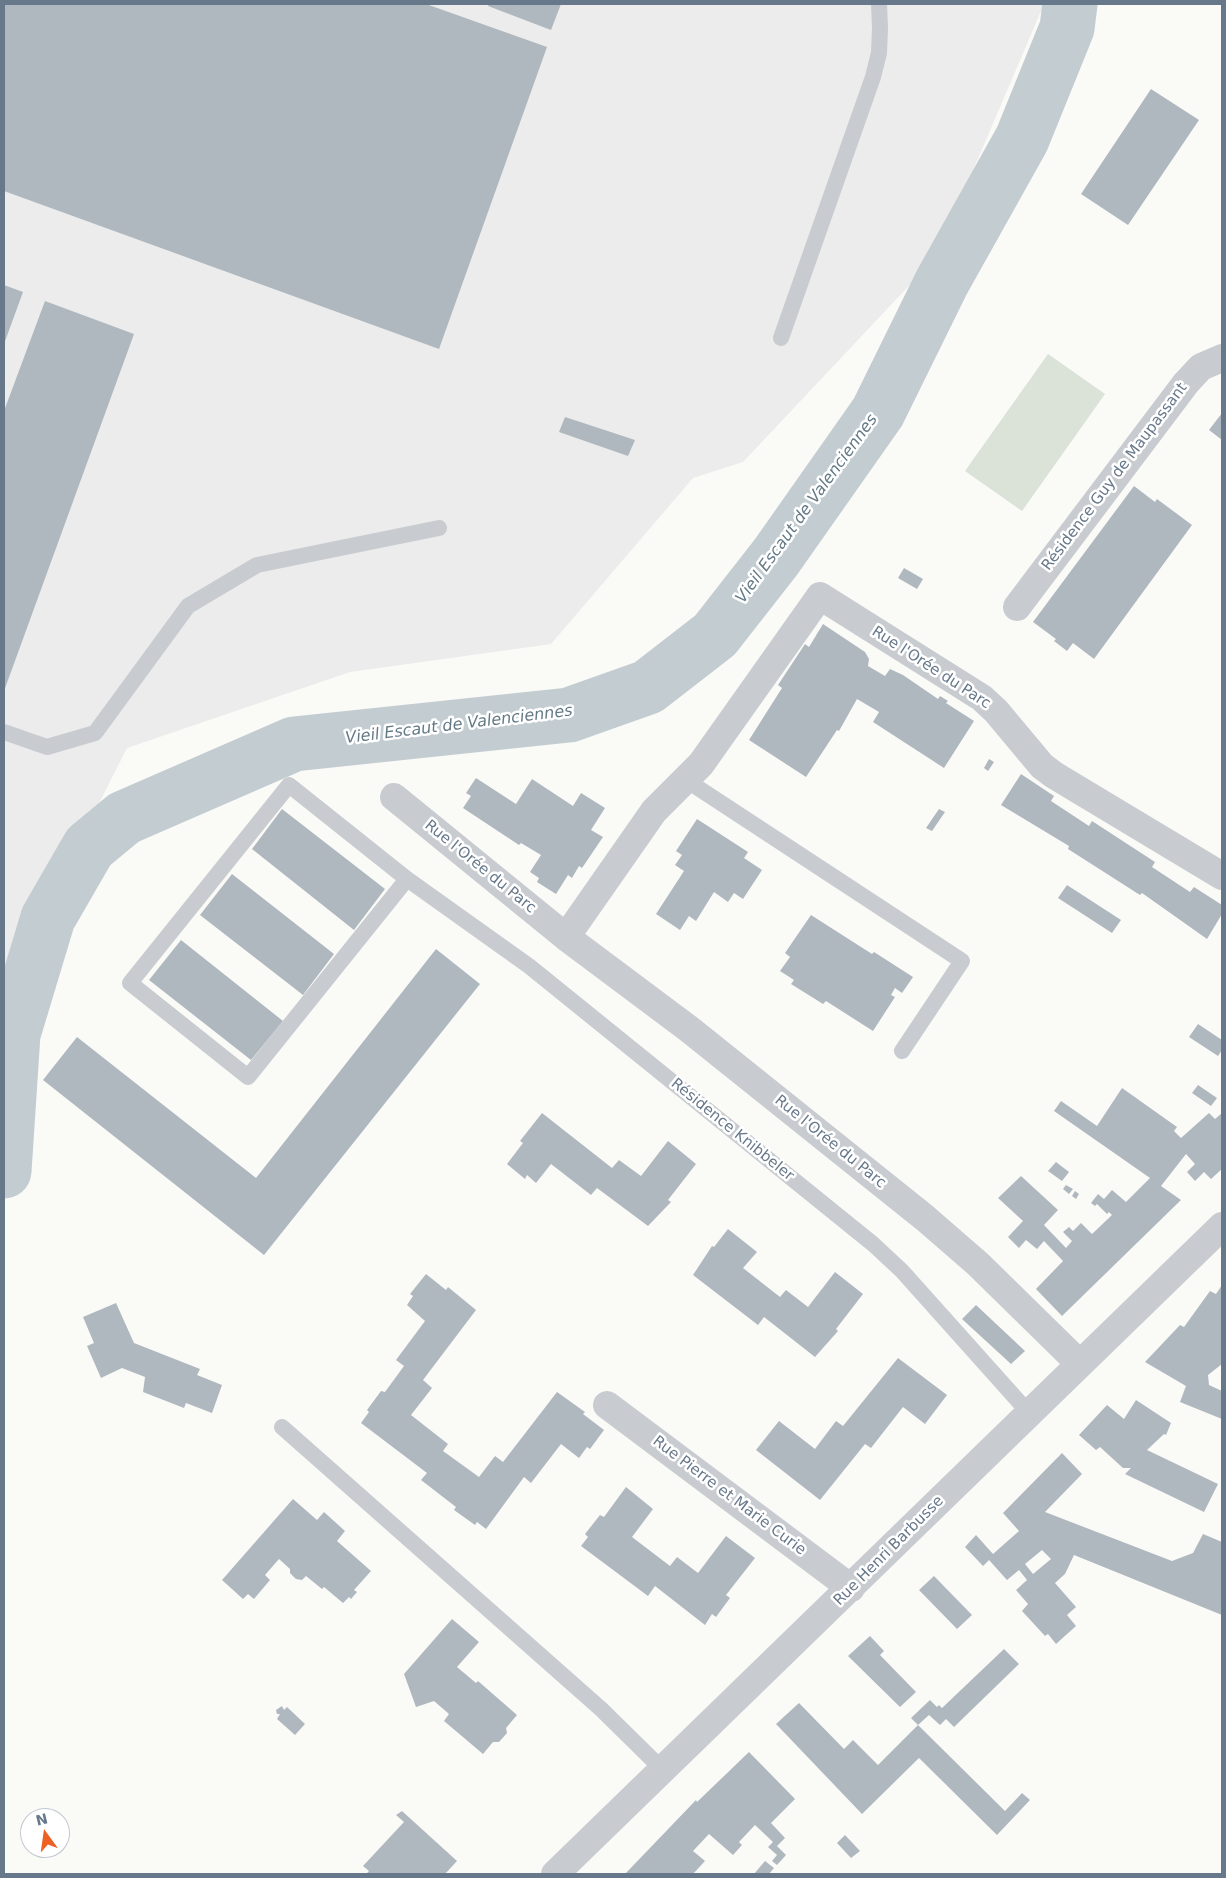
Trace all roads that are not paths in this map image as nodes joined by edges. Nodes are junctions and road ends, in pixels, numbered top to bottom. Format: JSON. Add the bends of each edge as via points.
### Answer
{"nodes":[{"id":1,"x":879,"y":4,"type":"edge"},
{"id":2,"x":781,"y":338,"type":"dead end"},
{"id":3,"x":1222,"y":358,"type":"edge"},
{"id":4,"x":439,"y":528,"type":"dead end"},
{"id":5,"x":1017,"y":606,"type":"dead end"},
{"id":6,"x":4,"y":732,"type":"edge"},
{"id":7,"x":686,"y":780,"type":"junction"},
{"id":8,"x":394,"y":797,"type":"dead end"},
{"id":9,"x":1222,"y":876,"type":"edge"},
{"id":10,"x":407,"y":879,"type":"junction"},
{"id":11,"x":566,"y":937,"type":"junction"},
{"id":12,"x":902,"y":1051,"type":"dead end"},
{"id":13,"x":1222,"y":1226,"type":"edge"},
{"id":14,"x":1080,"y":1364,"type":"junction"},
{"id":15,"x":607,"y":1405,"type":"dead end"},
{"id":16,"x":1029,"y":1413,"type":"junction"},
{"id":17,"x":282,"y":1427,"type":"dead end"},
{"id":18,"x":852,"y":1588,"type":"junction"},
{"id":19,"x":662,"y":1770,"type":"junction"},
{"id":20,"x":555,"y":1874,"type":"edge"}],
"edges":[{"from":1,"to":2,"type":"lane","via":[[879,45],[873,77]]},
{"from":3,"to":5,"type":"street","name":"Résidence Guy de Maupassant","via":[[1201,367],[1186,384]]},
{"from":4,"to":6,"type":"lane","via":[[257,565],[188,606],[95,733],[47,747]]},
{"from":7,"to":9,"type":"street","name":"Rue l'Orée du Parc","via":[[701,764],[820,596],[982,698],[1042,766],[1054,775]]},
{"from":7,"to":11,"type":"street","name":"Rue l'Orée du Parc","via":[[654,811]]},
{"from":7,"to":12,"type":"lane","via":[[962,961]]},
{"from":8,"to":11,"type":"street","name":"Rue l'Orée du Parc"},
{"from":10,"to":10,"type":"lane","name":"Résidence Knibbeler","via":[[248,1077],[130,983],[289,785]]},
{"from":10,"to":16,"type":"lane","name":"Résidence Knibbeler","via":[[529,966],[880,1250]]},
{"from":11,"to":14,"type":"street","name":"Rue l'Orée du Parc","via":[[689,1029],[931,1223],[978,1264]]},
{"from":13,"to":14,"type":"street","name":"Rue Henri Barbusse"},
{"from":14,"to":16,"type":"street","name":"Rue Henri Barbusse"},
{"from":15,"to":18,"type":"street","name":"Rue Pierre et Marie Curie"},
{"from":16,"to":18,"type":"street","name":"Rue Henri Barbusse"},
{"from":17,"to":19,"type":"lane","via":[[601,1709]]},
{"from":18,"to":19,"type":"street","name":"Rue Henri Barbusse"},
{"from":19,"to":20,"type":"street","name":"Rue Henri Barbusse"}]}
